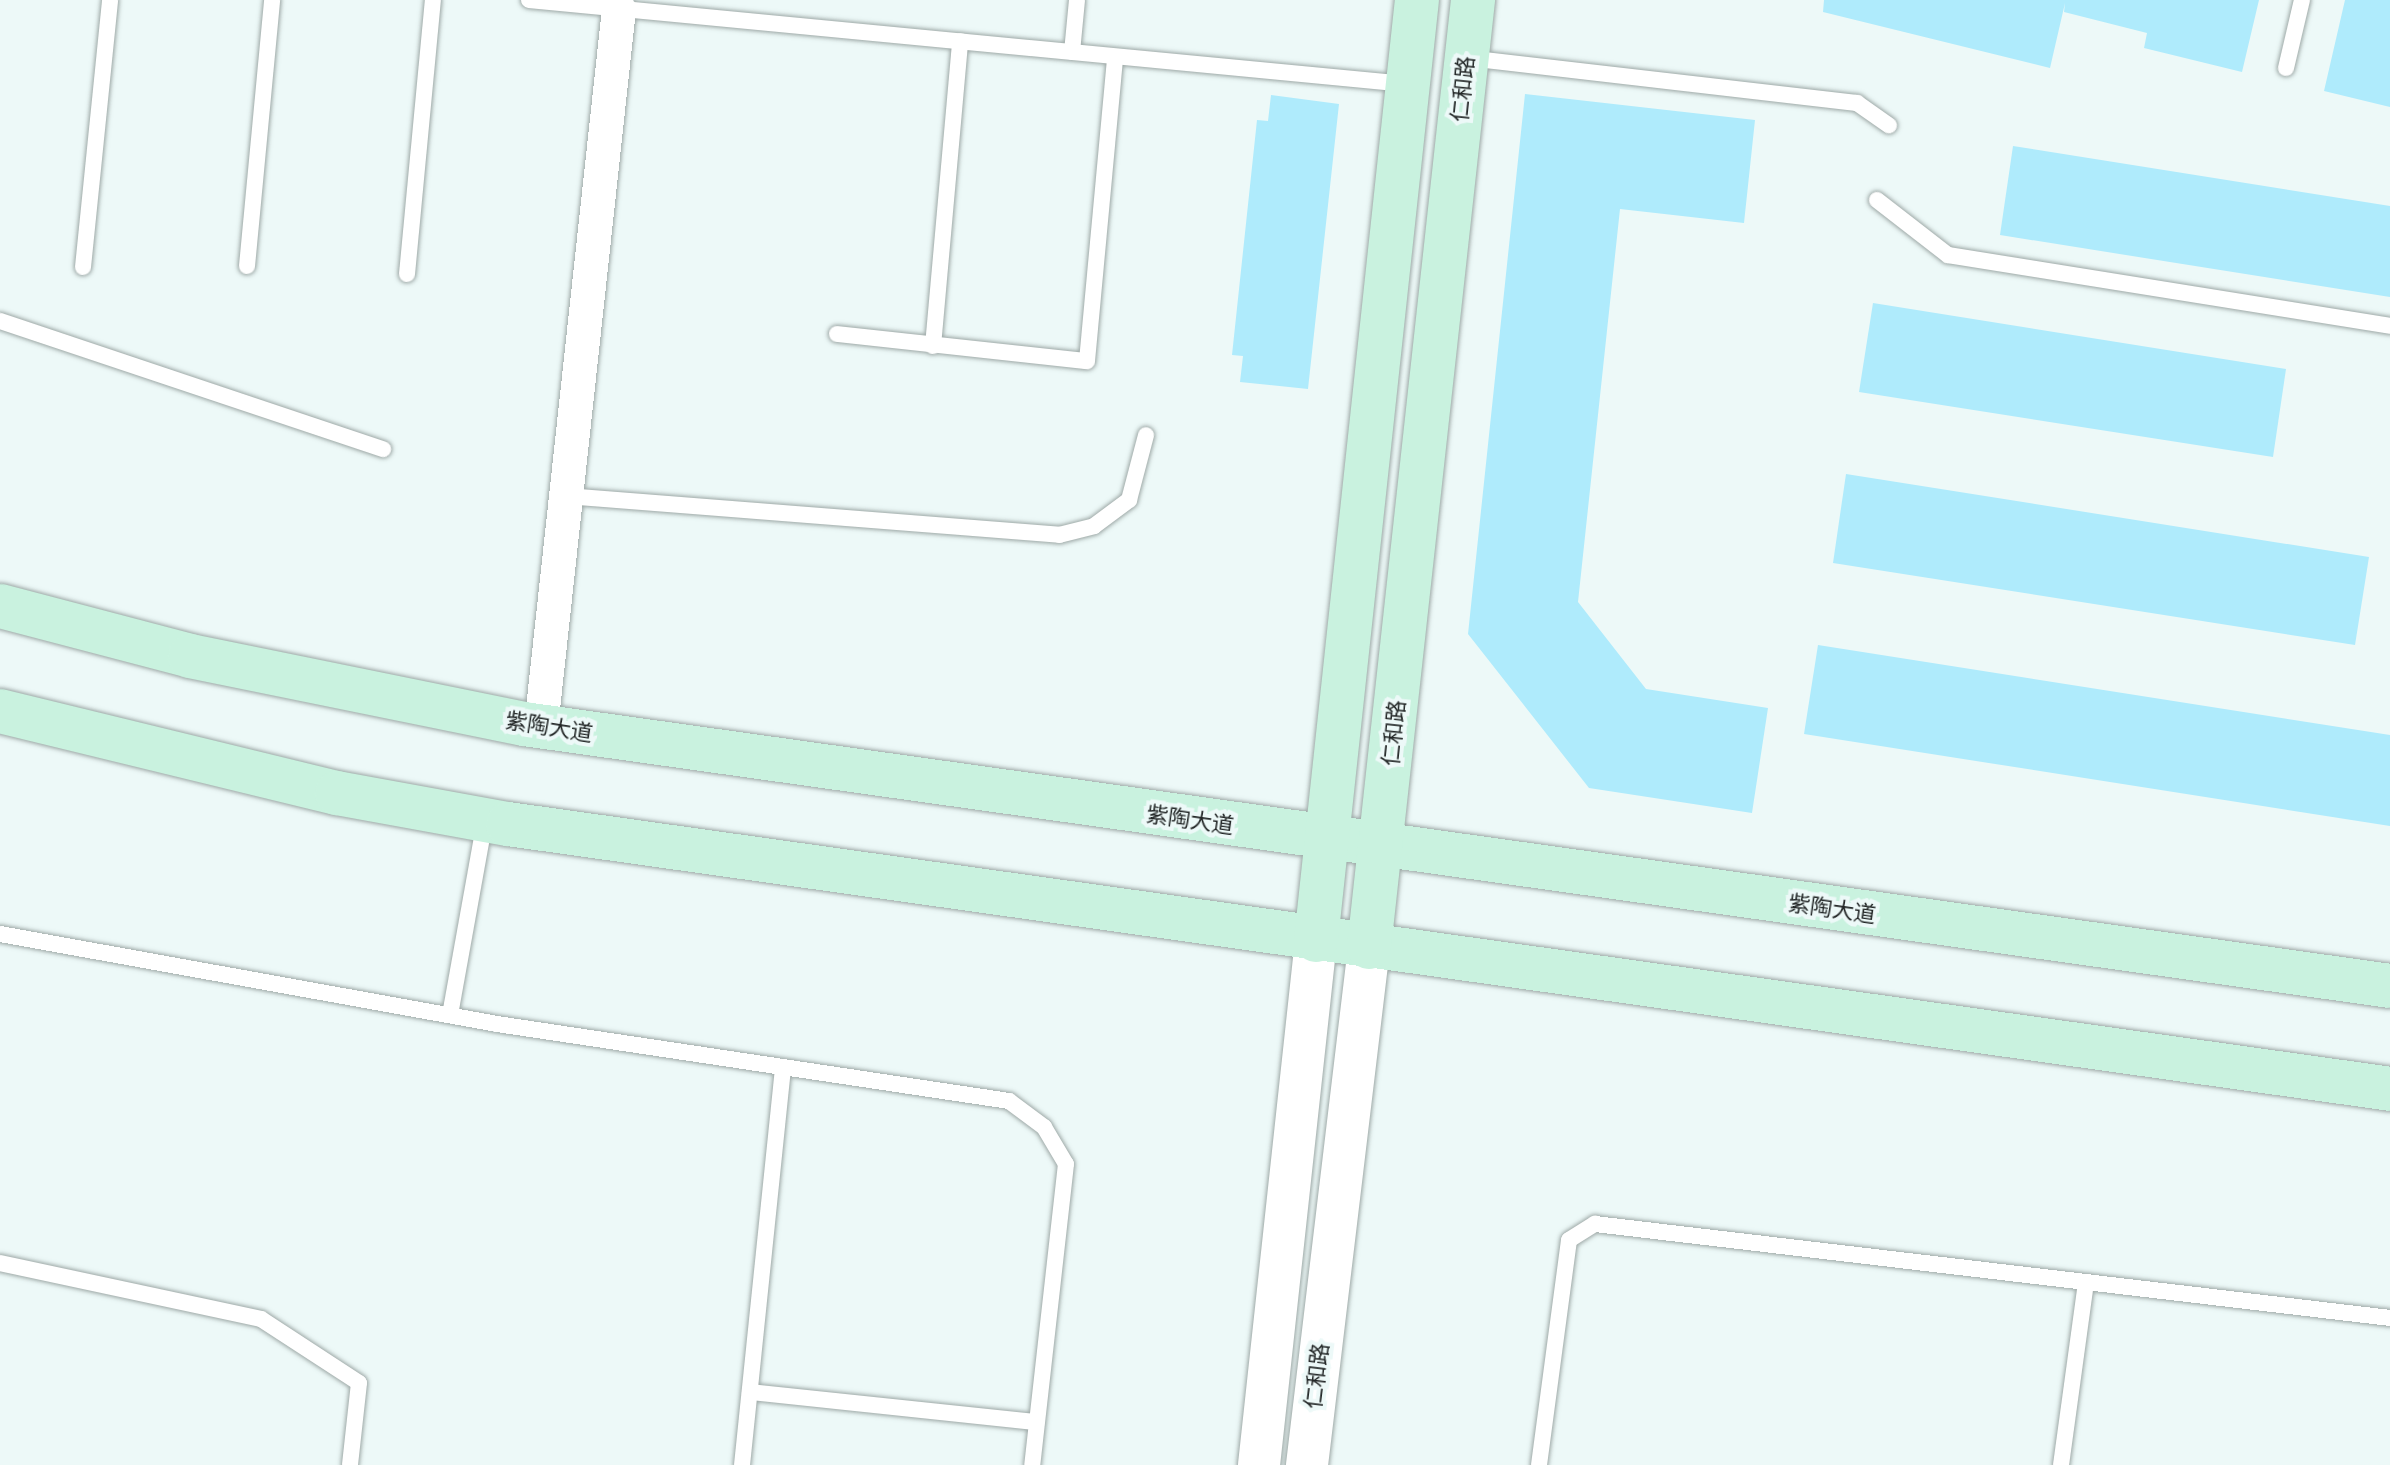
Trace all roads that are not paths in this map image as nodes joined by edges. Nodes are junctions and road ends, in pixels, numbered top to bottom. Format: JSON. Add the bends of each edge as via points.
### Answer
{"nodes":[{"id":1,"x":110,"y":0,"type":"edge"},
{"id":2,"x":272,"y":0,"type":"edge"},
{"id":3,"x":433,"y":0,"type":"edge"},
{"id":4,"x":529,"y":0,"type":"edge"},
{"id":5,"x":1077,"y":0,"type":"edge"},
{"id":6,"x":1417,"y":0,"type":"edge"},
{"id":7,"x":1473,"y":0,"type":"edge"},
{"id":8,"x":2302,"y":0,"type":"edge"},
{"id":9,"x":619,"y":9,"type":"junction"},
{"id":10,"x":960,"y":41,"type":"junction"},
{"id":11,"x":1072,"y":52,"type":"junction"},
{"id":12,"x":1115,"y":57,"type":"junction"},
{"id":13,"x":1466,"y":58,"type":"junction"},
{"id":14,"x":2286,"y":68,"type":"dead end"},
{"id":15,"x":1408,"y":84,"type":"junction"},
{"id":16,"x":1889,"y":125,"type":"dead end"},
{"id":17,"x":1877,"y":200,"type":"dead end"},
{"id":18,"x":247,"y":266,"type":"dead end"},
{"id":19,"x":83,"y":267,"type":"dead end"},
{"id":20,"x":407,"y":274,"type":"dead end"},
{"id":21,"x":0,"y":321,"type":"edge"},
{"id":22,"x":2390,"y":326,"type":"edge"},
{"id":23,"x":837,"y":334,"type":"dead end"},
{"id":24,"x":933,"y":346,"type":"junction"},
{"id":25,"x":1146,"y":435,"type":"dead end"},
{"id":26,"x":383,"y":449,"type":"dead end"},
{"id":27,"x":566,"y":496,"type":"junction"},
{"id":28,"x":0,"y":606,"type":"edge"},
{"id":29,"x":0,"y":711,"type":"edge"},
{"id":30,"x":541,"y":727,"type":"junction"},
{"id":31,"x":485,"y":820,"type":"junction"},
{"id":32,"x":1327,"y":839,"type":"junction"},
{"id":33,"x":1381,"y":847,"type":"junction"},
{"id":34,"x":0,"y":934,"type":"edge"},
{"id":35,"x":1316,"y":940,"type":"junction"},
{"id":36,"x":1369,"y":947,"type":"junction"},
{"id":37,"x":2390,"y":986,"type":"edge"},
{"id":38,"x":450,"y":1015,"type":"junction"},
{"id":39,"x":783,"y":1067,"type":"junction"},
{"id":40,"x":2390,"y":1089,"type":"edge"},
{"id":41,"x":0,"y":1263,"type":"edge"},
{"id":42,"x":2086,"y":1283,"type":"junction"},
{"id":43,"x":2390,"y":1318,"type":"edge"},
{"id":44,"x":750,"y":1392,"type":"junction"},
{"id":45,"x":1036,"y":1422,"type":"junction"},
{"id":46,"x":350,"y":1465,"type":"edge"},
{"id":47,"x":742,"y":1465,"type":"edge"},
{"id":48,"x":1032,"y":1465,"type":"edge"},
{"id":49,"x":1259,"y":1465,"type":"edge"},
{"id":50,"x":1307,"y":1465,"type":"edge"},
{"id":51,"x":1539,"y":1465,"type":"edge"},
{"id":52,"x":2061,"y":1465,"type":"edge"}],
"edges":[{"from":1,"to":19,"type":"lane"},
{"from":2,"to":18,"type":"lane"},
{"from":3,"to":20,"type":"lane"},
{"from":4,"to":9,"type":"lane"},
{"from":5,"to":11,"type":"lane"},
{"from":6,"to":15,"type":"main road"},
{"from":7,"to":13,"type":"main road","name":"仁和路"},
{"from":8,"to":14,"type":"lane"},
{"from":9,"to":10,"type":"lane"},
{"from":9,"to":27,"type":"street"},
{"from":10,"to":11,"type":"lane"},
{"from":10,"to":24,"type":"lane"},
{"from":11,"to":12,"type":"lane"},
{"from":12,"to":15,"type":"lane"},
{"from":12,"to":24,"type":"lane","via":[[1087,361]]},
{"from":13,"to":16,"type":"lane","via":[[1857,103]]},
{"from":13,"to":33,"type":"main road","name":"仁和路"},
{"from":15,"to":32,"type":"main road"},
{"from":17,"to":22,"type":"lane","via":[[1948,255]]},
{"from":21,"to":26,"type":"lane"},
{"from":23,"to":24,"type":"lane"},
{"from":25,"to":27,"type":"lane","via":[[1129,500],[1094,526],[1059,535]]},
{"from":27,"to":30,"type":"street"},
{"from":28,"to":30,"type":"main road","name":"紫陶大道","via":[[190,656]]},
{"from":29,"to":31,"type":"main road","via":[[198,762]]},
{"from":30,"to":32,"type":"main road","name":"紫陶大道"},
{"from":31,"to":35,"type":"main road"},
{"from":31,"to":38,"type":"lane"},
{"from":32,"to":33,"type":"main road","name":"紫陶大道"},
{"from":32,"to":35,"type":"main road"},
{"from":33,"to":36,"type":"main road","name":"仁和路"},
{"from":33,"to":37,"type":"main road","name":"紫陶大道"},
{"from":34,"to":38,"type":"lane"},
{"from":35,"to":36,"type":"main road"},
{"from":35,"to":49,"type":"street"},
{"from":36,"to":40,"type":"main road"},
{"from":36,"to":50,"type":"street","name":"仁和路"},
{"from":38,"to":39,"type":"lane"},
{"from":39,"to":44,"type":"lane"},
{"from":39,"to":45,"type":"lane","via":[[1009,1101],[1044,1127],[1066,1164]]},
{"from":41,"to":46,"type":"lane","via":[[261,1319],[359,1383]]},
{"from":42,"to":43,"type":"lane"},
{"from":42,"to":51,"type":"lane","via":[[1595,1224],[1569,1240]]},
{"from":42,"to":52,"type":"lane"},
{"from":44,"to":45,"type":"lane"},
{"from":44,"to":47,"type":"lane"},
{"from":45,"to":48,"type":"lane"}]}
